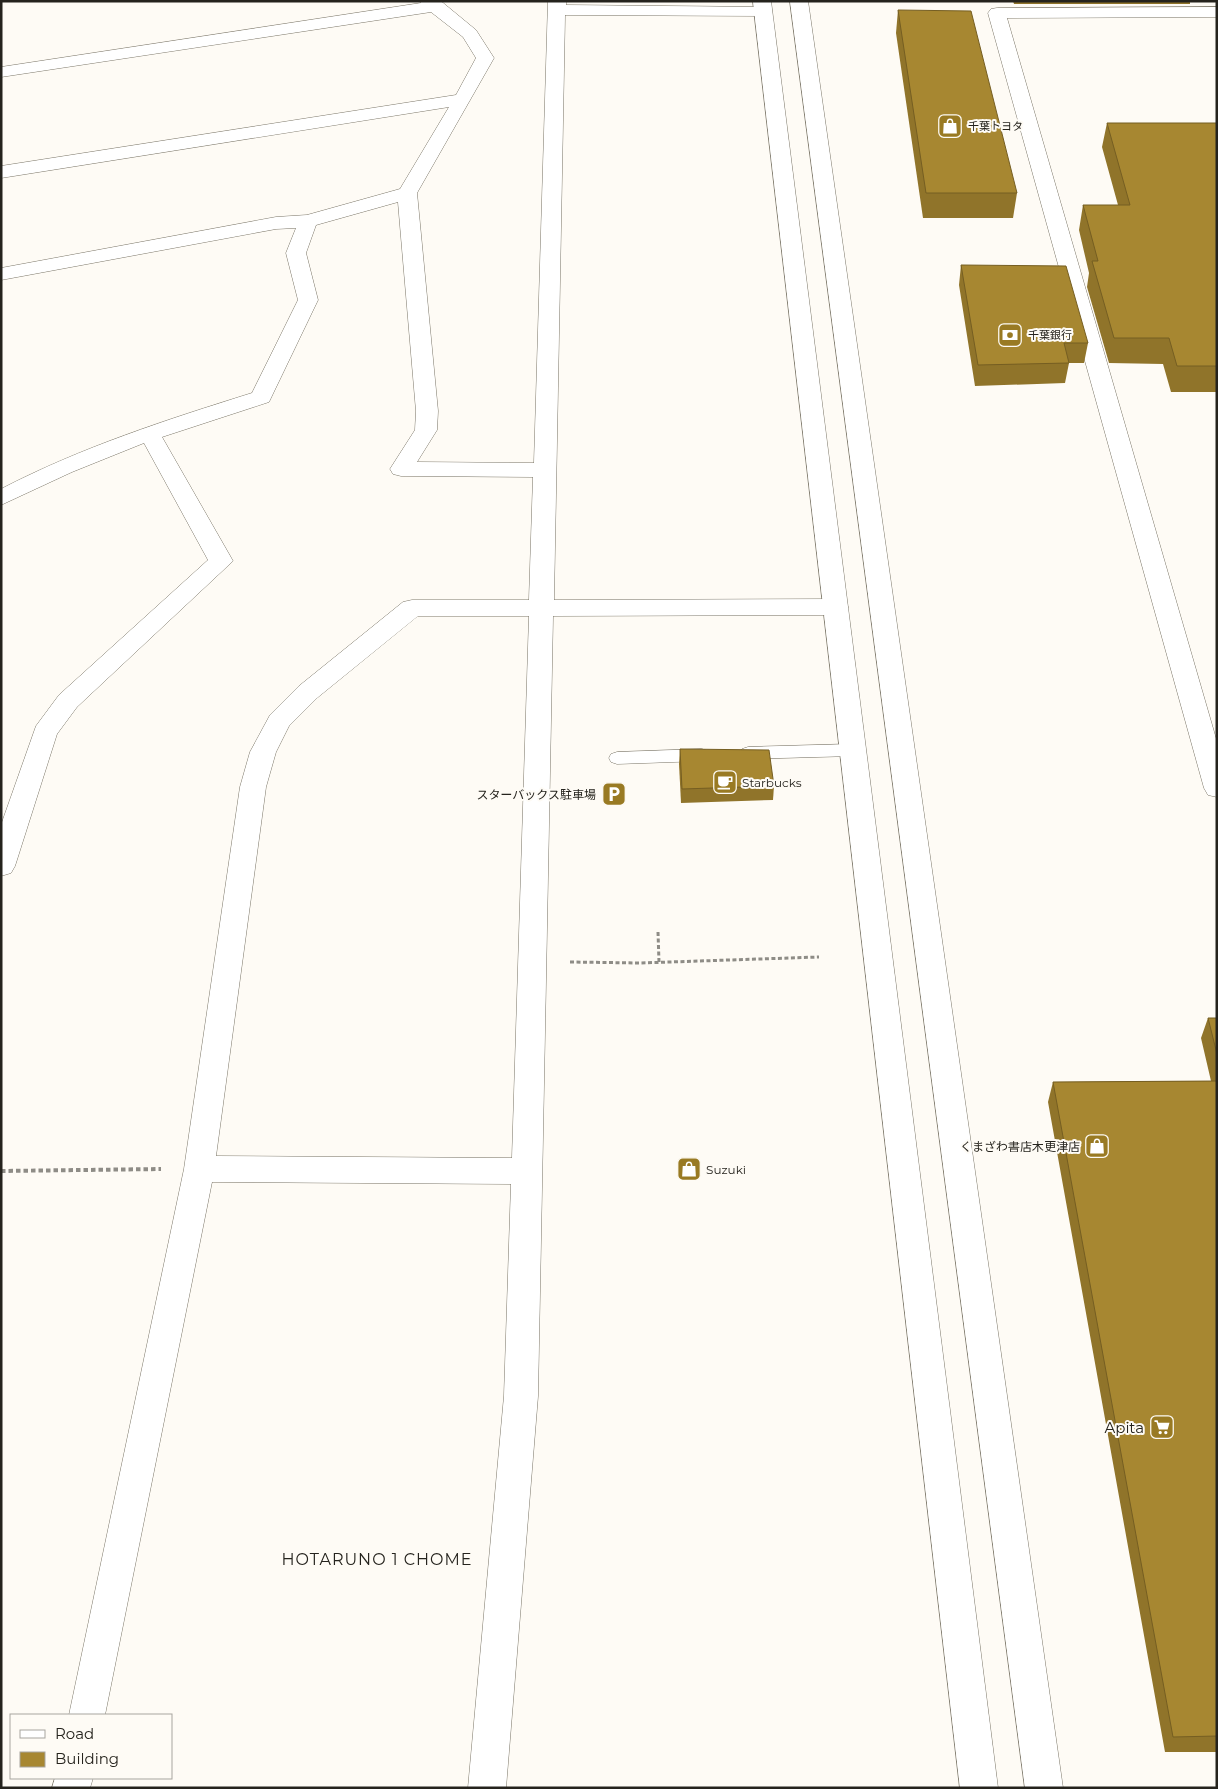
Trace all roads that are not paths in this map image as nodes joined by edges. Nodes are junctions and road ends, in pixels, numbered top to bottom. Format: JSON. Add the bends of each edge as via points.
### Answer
{"nodes":[{"id":1,"x":799,"y":1,"type":"edge"},
{"id":2,"x":432,"y":4,"type":"edge"},
{"id":3,"x":557,"y":6,"type":"edge"},
{"id":4,"x":762,"y":6,"type":"edge"},
{"id":5,"x":1217,"y":12,"type":"edge"},
{"id":6,"x":1,"y":72,"type":"edge"},
{"id":7,"x":463,"y":99,"type":"junction"},
{"id":8,"x":1,"y":172,"type":"edge"},
{"id":9,"x":407,"y":193,"type":"junction"},
{"id":10,"x":308,"y":221,"type":"junction"},
{"id":11,"x":1,"y":274,"type":"edge"},
{"id":12,"x":149,"y":433,"type":"junction"},
{"id":13,"x":545,"y":470,"type":"junction"},
{"id":14,"x":1,"y":498,"type":"edge"},
{"id":15,"x":542,"y":606,"type":"junction"},
{"id":16,"x":836,"y":607,"type":"junction"},
{"id":17,"x":853,"y":750,"type":"junction"},
{"id":18,"x":715,"y":754,"type":"edge"},
{"id":19,"x":735,"y":754,"type":"edge"},
{"id":20,"x":617,"y":758,"type":"dead end"},
{"id":21,"x":1217,"y":788,"type":"edge"},
{"id":22,"x":1,"y":866,"type":"edge"},
{"id":23,"x":199,"y":1169,"type":"junction"},
{"id":24,"x":526,"y":1171,"type":"junction"},
{"id":25,"x":87,"y":1714,"type":"edge"},
{"id":26,"x":487,"y":1788,"type":"edge"},
{"id":27,"x":979,"y":1788,"type":"edge"},
{"id":28,"x":1044,"y":1788,"type":"edge"}],
"edges":[{"from":1,"to":28,"type":"street"},
{"from":2,"to":6,"type":"street"},
{"from":2,"to":7,"type":"street","via":[[470,34],[485,58]]},
{"from":3,"to":4,"type":"street"},
{"from":3,"to":13,"type":"street"},
{"from":4,"to":16,"type":"street"},
{"from":5,"to":21,"type":"street","via":[[997,13]]},
{"from":7,"to":8,"type":"street"},
{"from":7,"to":9,"type":"street"},
{"from":9,"to":10,"type":"street"},
{"from":9,"to":13,"type":"street","via":[[427,411],[426,430],[401,469]]},
{"from":10,"to":11,"type":"street","via":[[276,223]]},
{"from":10,"to":12,"type":"street","via":[[296,253],[308,300],[261,396]]},
{"from":12,"to":14,"type":"street","via":[[70,464]]},
{"from":12,"to":22,"type":"street","via":[[221,561],[68,701],[45,732]]},
{"from":13,"to":15,"type":"street"},
{"from":15,"to":16,"type":"street"},
{"from":15,"to":23,"type":"street","via":[[412,608],[308,692],[279,722],[263,752],[253,788]]},
{"from":15,"to":24,"type":"street"},
{"from":16,"to":17,"type":"street"},
{"from":17,"to":19,"type":"lane"},
{"from":17,"to":27,"type":"street"},
{"from":18,"to":20,"type":"lane"},
{"from":23,"to":24,"type":"street"},
{"from":23,"to":25,"type":"street"},
{"from":24,"to":26,"type":"street","via":[[521,1396]]}]}
